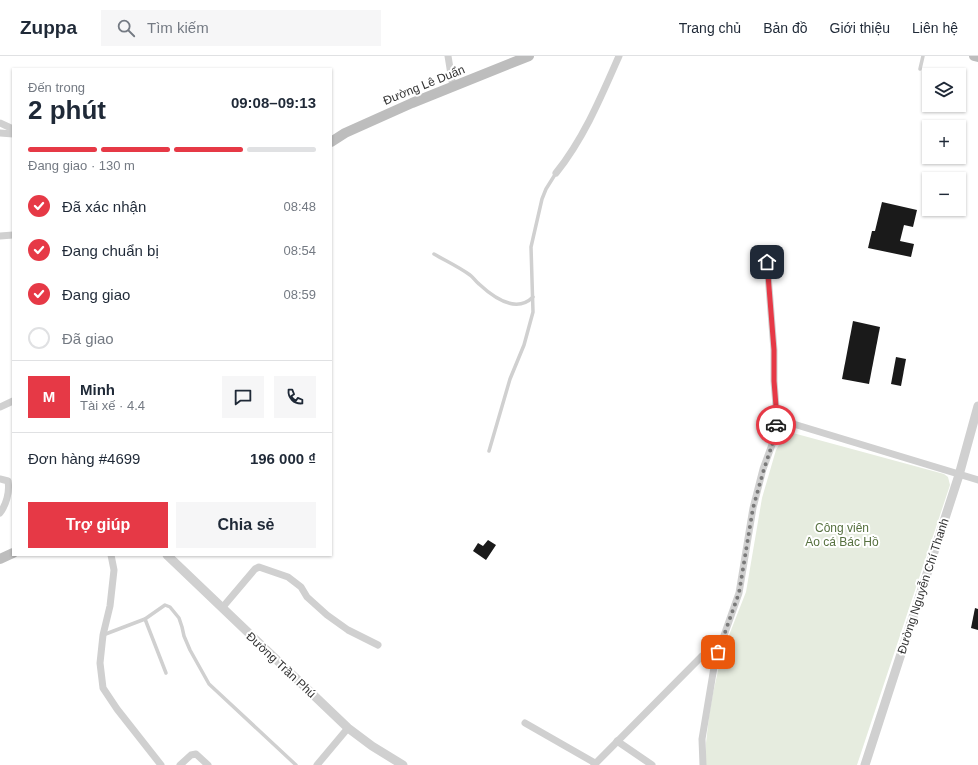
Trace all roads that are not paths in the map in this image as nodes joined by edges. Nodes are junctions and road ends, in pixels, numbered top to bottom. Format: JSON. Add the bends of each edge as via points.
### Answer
{"nodes":[{"id":1,"x":448,"y":56,"type":"edge"},
{"id":2,"x":529,"y":56,"type":"edge"},
{"id":3,"x":619,"y":56,"type":"edge"},
{"id":4,"x":923,"y":56,"type":"edge"},
{"id":5,"x":974,"y":56,"type":"edge"},
{"id":6,"x":978,"y":57,"type":"edge"},
{"id":7,"x":512,"y":59,"type":"edge"},
{"id":8,"x":920,"y":69,"type":"dead end"},
{"id":9,"x":453,"y":87,"type":"junction"},
{"id":10,"x":0,"y":123,"type":"edge"},
{"id":11,"x":12,"y":129,"type":"edge"},
{"id":12,"x":0,"y":133,"type":"edge"},
{"id":13,"x":12,"y":134,"type":"edge"},
{"id":14,"x":332,"y":141,"type":"edge"},
{"id":15,"x":556,"y":173,"type":"joint"},
{"id":16,"x":0,"y":236,"type":"edge"},
{"id":17,"x":12,"y":236,"type":"edge"},
{"id":18,"x":434,"y":254,"type":"dead end"},
{"id":19,"x":767,"y":262,"type":"dead end"},
{"id":20,"x":533,"y":297,"type":"junction"},
{"id":21,"x":12,"y":401,"type":"edge"},
{"id":22,"x":978,"y":406,"type":"edge"},
{"id":23,"x":0,"y":407,"type":"edge"},
{"id":24,"x":777,"y":419,"type":"junction"},
{"id":25,"x":489,"y":452,"type":"dead end"},
{"id":26,"x":958,"y":475,"type":"junction"},
{"id":27,"x":0,"y":479,"type":"edge"},
{"id":28,"x":978,"y":480,"type":"edge"},
{"id":29,"x":0,"y":513,"type":"edge"},
{"id":30,"x":12,"y":554,"type":"edge"},
{"id":31,"x":111,"y":556,"type":"edge"},
{"id":32,"x":167,"y":556,"type":"edge"},
{"id":33,"x":0,"y":560,"type":"edge"},
{"id":34,"x":222,"y":608,"type":"junction"},
{"id":35,"x":145,"y":619,"type":"junction"},
{"id":36,"x":104,"y":635,"type":"junction"},
{"id":37,"x":721,"y":644,"type":"junction"},
{"id":38,"x":378,"y":646,"type":"dead end"},
{"id":39,"x":166,"y":673,"type":"dead end"},
{"id":40,"x":525,"y":723,"type":"dead end"},
{"id":41,"x":348,"y":728,"type":"junction"},
{"id":42,"x":617,"y":741,"type":"junction"},
{"id":43,"x":594,"y":764,"type":"edge"},
{"id":44,"x":161,"y":765,"type":"edge"},
{"id":45,"x":180,"y":765,"type":"edge"},
{"id":46,"x":208,"y":765,"type":"edge"},
{"id":47,"x":296,"y":765,"type":"edge"},
{"id":48,"x":317,"y":765,"type":"edge"},
{"id":49,"x":403,"y":765,"type":"edge"},
{"id":50,"x":652,"y":765,"type":"edge"},
{"id":51,"x":703,"y":765,"type":"edge"},
{"id":52,"x":865,"y":765,"type":"edge"}],
"edges":[{"from":1,"to":9,"type":"street"},
{"from":2,"to":7,"type":"main road","name":"Đường Lê Duẩn"},
{"from":3,"to":15,"type":"street","via":[[584,132]]},
{"from":4,"to":8,"type":"lane"},
{"from":5,"to":6,"type":"main road"},
{"from":7,"to":9,"type":"main road","name":"Đường Lê Duẩn"},
{"from":9,"to":14,"type":"main road","name":"Đường Lê Duẩn","via":[[405,106]]},
{"from":10,"to":11,"type":"street"},
{"from":12,"to":13,"type":"street"},
{"from":15,"to":20,"type":"lane","via":[[542,199],[531,247]]},
{"from":16,"to":17,"type":"street"},
{"from":18,"to":20,"type":"lane","via":[[472,276],[500,300],[523,304]]},
{"from":19,"to":24,"type":"street"},
{"from":20,"to":25,"type":"lane","via":[[533,312],[524,345],[510,379]]},
{"from":21,"to":23,"type":"street"},
{"from":22,"to":26,"type":"street","name":"Đường Nguyễn Chí Thanh"},
{"from":24,"to":26,"type":"street"},
{"from":24,"to":37,"type":"street","via":[[773,442],[753,508],[739,593]]},
{"from":26,"to":28,"type":"street"},
{"from":26,"to":52,"type":"street","name":"Đường Nguyễn Chí Thanh"},
{"from":27,"to":29,"type":"street","via":[[8,481],[9,487],[5,507]]},
{"from":30,"to":33,"type":"main road"},
{"from":31,"to":36,"type":"street","via":[[114,570]]},
{"from":32,"to":34,"type":"street","name":"Đường Trần Phú"},
{"from":34,"to":38,"type":"street","via":[[254,569],[259,567],[288,577],[327,615]]},
{"from":34,"to":41,"type":"street","name":"Đường Trần Phú"},
{"from":35,"to":36,"type":"lane"},
{"from":35,"to":39,"type":"lane"},
{"from":35,"to":47,"type":"lane","via":[[165,605],[170,607],[179,618],[190,650],[209,684]]},
{"from":36,"to":44,"type":"street","via":[[100,663],[103,688]]},
{"from":37,"to":42,"type":"street","via":[[702,656]]},
{"from":37,"to":51,"type":"street","via":[[702,739]]},
{"from":40,"to":43,"type":"street"},
{"from":41,"to":48,"type":"street"},
{"from":41,"to":49,"type":"street","name":"Đường Trần Phú"},
{"from":42,"to":43,"type":"street"},
{"from":42,"to":50,"type":"street"},
{"from":45,"to":46,"type":"street","via":[[191,755],[196,754]]}]}
